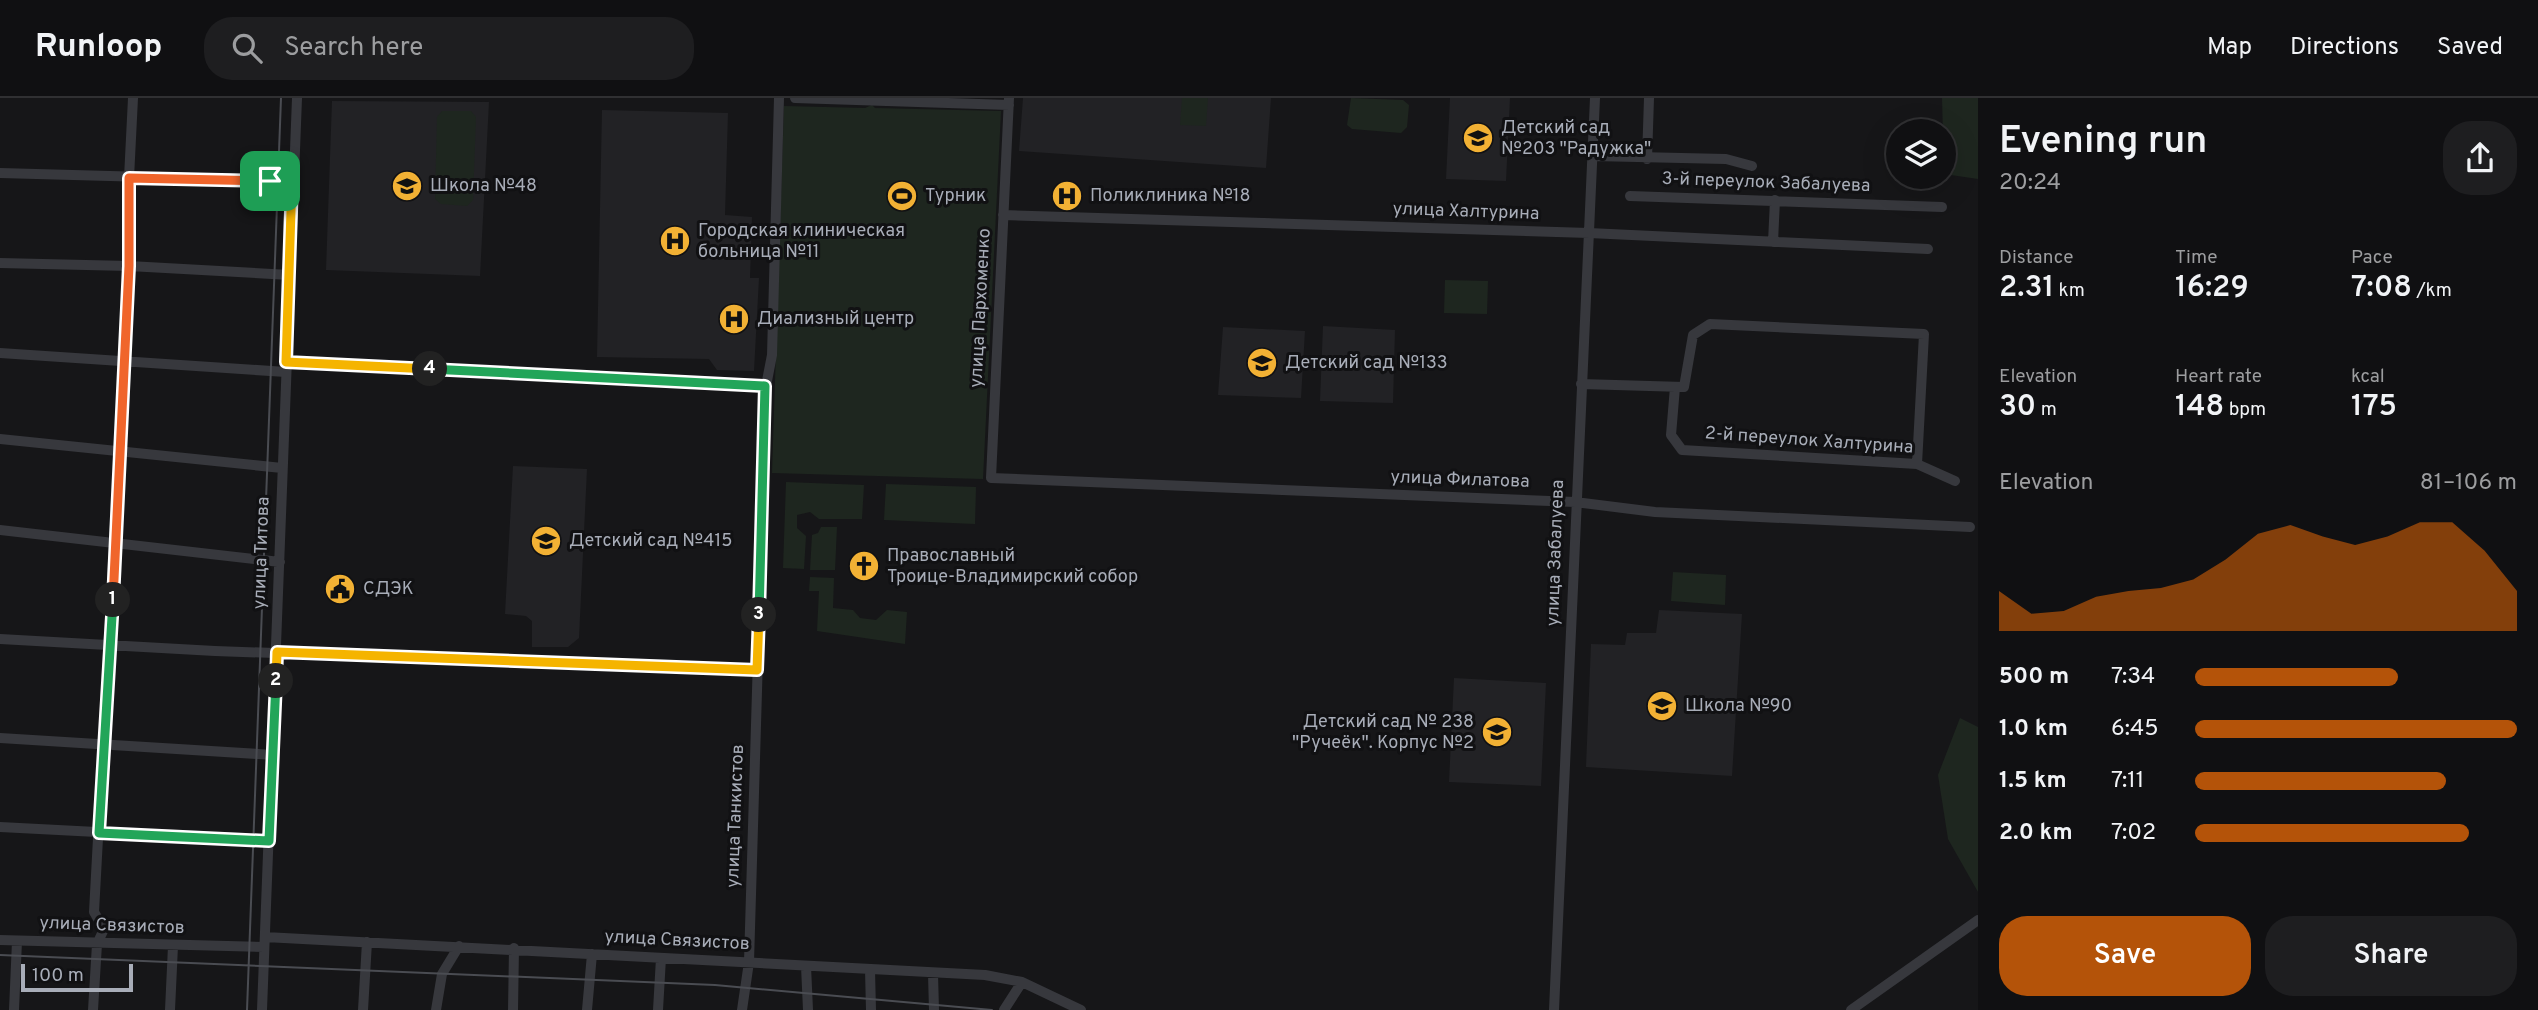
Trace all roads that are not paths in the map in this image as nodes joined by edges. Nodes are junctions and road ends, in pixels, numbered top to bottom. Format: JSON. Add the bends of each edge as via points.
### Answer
{"nodes":[{"id":1,"x":133,"y":98,"type":"edge"},
{"id":2,"x":297,"y":98,"type":"edge"},
{"id":3,"x":779,"y":98,"type":"edge"},
{"id":4,"x":795,"y":98,"type":"edge"},
{"id":5,"x":1595,"y":98,"type":"edge"},
{"id":6,"x":1649,"y":98,"type":"edge"},
{"id":7,"x":1009,"y":101,"type":"edge"},
{"id":8,"x":1593,"y":156,"type":"junction"},
{"id":9,"x":1647,"y":159,"type":"junction"},
{"id":10,"x":1752,"y":166,"type":"dead end"},
{"id":11,"x":0,"y":173,"type":"edge"},
{"id":12,"x":129,"y":178,"type":"junction"},
{"id":13,"x":292,"y":181,"type":"junction"},
{"id":14,"x":1630,"y":196,"type":"dead end"},
{"id":15,"x":1774,"y":200,"type":"junction"},
{"id":16,"x":1942,"y":207,"type":"dead end"},
{"id":17,"x":1003,"y":215,"type":"junction"},
{"id":18,"x":1589,"y":233,"type":"junction"},
{"id":19,"x":1773,"y":242,"type":"junction"},
{"id":20,"x":1928,"y":248,"type":"dead end"},
{"id":21,"x":0,"y":263,"type":"edge"},
{"id":22,"x":129,"y":266,"type":"junction"},
{"id":23,"x":290,"y":275,"type":"junction"},
{"id":24,"x":0,"y":353,"type":"edge"},
{"id":25,"x":125,"y":360,"type":"junction"},
{"id":26,"x":286,"y":367,"type":"junction"},
{"id":27,"x":1581,"y":384,"type":"junction"},
{"id":28,"x":765,"y":386,"type":"junction"},
{"id":29,"x":1675,"y":387,"type":"junction"},
{"id":30,"x":0,"y":439,"type":"edge"},
{"id":31,"x":120,"y":451,"type":"junction"},
{"id":32,"x":1917,"y":464,"type":"junction"},
{"id":33,"x":282,"y":468,"type":"junction"},
{"id":34,"x":991,"y":478,"type":"joint"},
{"id":35,"x":1955,"y":481,"type":"dead end"},
{"id":36,"x":1575,"y":502,"type":"junction"},
{"id":37,"x":1970,"y":527,"type":"dead end"},
{"id":38,"x":0,"y":530,"type":"edge"},
{"id":39,"x":116,"y":543,"type":"junction"},
{"id":40,"x":280,"y":562,"type":"junction"},
{"id":41,"x":0,"y":639,"type":"edge"},
{"id":42,"x":110,"y":645,"type":"junction"},
{"id":43,"x":277,"y":652,"type":"junction"},
{"id":44,"x":757,"y":670,"type":"junction"},
{"id":45,"x":0,"y":738,"type":"edge"},
{"id":46,"x":105,"y":743,"type":"junction"},
{"id":47,"x":274,"y":755,"type":"junction"},
{"id":48,"x":0,"y":827,"type":"edge"},
{"id":49,"x":99,"y":833,"type":"junction"},
{"id":50,"x":269,"y":841,"type":"junction"},
{"id":51,"x":1976,"y":921,"type":"edge"},
{"id":52,"x":0,"y":940,"type":"edge"},
{"id":53,"x":17,"y":941,"type":"junction"},
{"id":54,"x":265,"y":942,"type":"junction"},
{"id":55,"x":367,"y":942,"type":"junction"},
{"id":56,"x":97,"y":944,"type":"junction"},
{"id":57,"x":173,"y":946,"type":"junction"},
{"id":58,"x":459,"y":946,"type":"junction"},
{"id":59,"x":514,"y":948,"type":"junction"},
{"id":60,"x":592,"y":954,"type":"junction"},
{"id":61,"x":662,"y":958,"type":"junction"},
{"id":62,"x":749,"y":962,"type":"junction"},
{"id":63,"x":806,"y":966,"type":"junction"},
{"id":64,"x":870,"y":970,"type":"junction"},
{"id":65,"x":933,"y":974,"type":"junction"},
{"id":66,"x":1022,"y":982,"type":"junction"},
{"id":67,"x":1064,"y":1006,"type":"edge"},
{"id":68,"x":14,"y":1010,"type":"edge"},
{"id":69,"x":93,"y":1010,"type":"edge"},
{"id":70,"x":170,"y":1010,"type":"edge"},
{"id":71,"x":262,"y":1010,"type":"edge"},
{"id":72,"x":363,"y":1010,"type":"edge"},
{"id":73,"x":436,"y":1010,"type":"edge"},
{"id":74,"x":513,"y":1010,"type":"edge"},
{"id":75,"x":587,"y":1010,"type":"edge"},
{"id":76,"x":658,"y":1010,"type":"edge"},
{"id":77,"x":742,"y":1010,"type":"edge"},
{"id":78,"x":807,"y":1010,"type":"edge"},
{"id":79,"x":871,"y":1010,"type":"edge"},
{"id":80,"x":934,"y":1010,"type":"edge"},
{"id":81,"x":1004,"y":1010,"type":"edge"},
{"id":82,"x":1081,"y":1010,"type":"edge"},
{"id":83,"x":1554,"y":1010,"type":"edge"},
{"id":84,"x":1851,"y":1010,"type":"edge"}],
"edges":[{"from":1,"to":12,"type":"street"},
{"from":2,"to":13,"type":"street","name":"улица Титова"},
{"from":3,"to":28,"type":"street","name":"улица Танкистов","via":[[772,355]]},
{"from":4,"to":7,"type":"street"},
{"from":5,"to":8,"type":"street","name":"улица Забалуева"},
{"from":6,"to":9,"type":"street"},
{"from":7,"to":17,"type":"street","name":"улица Пархоменко"},
{"from":8,"to":9,"type":"street"},
{"from":8,"to":18,"type":"street","name":"улица Забалуева"},
{"from":9,"to":10,"type":"street","via":[[1726,159]]},
{"from":11,"to":12,"type":"street"},
{"from":12,"to":13,"type":"street"},
{"from":12,"to":22,"type":"street"},
{"from":13,"to":23,"type":"street","name":"улица Титова"},
{"from":14,"to":15,"type":"street","name":"3-й переулок Забалуева"},
{"from":15,"to":16,"type":"street","name":"3-й переулок Забалуева"},
{"from":15,"to":19,"type":"street"},
{"from":17,"to":18,"type":"street","name":"улица Халтурина"},
{"from":17,"to":34,"type":"street","name":"улица Пархоменко"},
{"from":18,"to":19,"type":"street","name":"улица Халтурина"},
{"from":18,"to":27,"type":"street","name":"улица Забалуева"},
{"from":19,"to":20,"type":"street","name":"улица Халтурина"},
{"from":21,"to":22,"type":"street"},
{"from":22,"to":23,"type":"street"},
{"from":22,"to":25,"type":"street"},
{"from":23,"to":26,"type":"street","name":"улица Титова"},
{"from":24,"to":25,"type":"street"},
{"from":25,"to":26,"type":"street"},
{"from":25,"to":31,"type":"street"},
{"from":26,"to":28,"type":"street"},
{"from":26,"to":33,"type":"street","name":"улица Титова"},
{"from":27,"to":29,"type":"street"},
{"from":27,"to":36,"type":"street","name":"улица Забалуева"},
{"from":28,"to":44,"type":"street","name":"улица Танкистов"},
{"from":29,"to":32,"type":"street","name":"2-й переулок Халтурина","via":[[1671,435],[1682,450]]},
{"from":29,"to":32,"type":"street","via":[[1684,387],[1693,335],[1710,324],[1924,334]]},
{"from":30,"to":31,"type":"street"},
{"from":31,"to":33,"type":"street"},
{"from":31,"to":39,"type":"street"},
{"from":32,"to":35,"type":"street","name":"2-й переулок Халтурина"},
{"from":33,"to":40,"type":"street","name":"улица Титова"},
{"from":34,"to":36,"type":"street","name":"улица Филатова"},
{"from":36,"to":37,"type":"street","name":"улица Филатова","via":[[1655,512]]},
{"from":36,"to":83,"type":"street","name":"улица Забалуева"},
{"from":38,"to":39,"type":"street"},
{"from":39,"to":40,"type":"street"},
{"from":39,"to":42,"type":"street"},
{"from":40,"to":43,"type":"street","name":"улица Титова"},
{"from":41,"to":42,"type":"street"},
{"from":42,"to":43,"type":"street"},
{"from":42,"to":46,"type":"street"},
{"from":43,"to":44,"type":"street"},
{"from":43,"to":47,"type":"street","name":"улица Титова"},
{"from":44,"to":62,"type":"street","name":"улица Танкистов"},
{"from":45,"to":46,"type":"street"},
{"from":46,"to":47,"type":"street"},
{"from":46,"to":49,"type":"street"},
{"from":47,"to":50,"type":"street","name":"улица Титова"},
{"from":48,"to":49,"type":"street"},
{"from":49,"to":50,"type":"street"},
{"from":49,"to":56,"type":"street","via":[[94,912],[104,929]]},
{"from":50,"to":54,"type":"street","name":"улица Титова"},
{"from":51,"to":84,"type":"street"},
{"from":52,"to":53,"type":"street","name":"улица Связистов"},
{"from":53,"to":56,"type":"street","name":"улица Связистов"},
{"from":53,"to":68,"type":"street"},
{"from":54,"to":55,"type":"street","name":"улица Связистов"},
{"from":54,"to":57,"type":"street","name":"улица Связистов"},
{"from":54,"to":71,"type":"street","name":"улица Титова"},
{"from":55,"to":58,"type":"street","name":"улица Связистов"},
{"from":55,"to":72,"type":"street"},
{"from":56,"to":57,"type":"street","name":"улица Связистов"},
{"from":56,"to":69,"type":"street"},
{"from":57,"to":70,"type":"street"},
{"from":58,"to":59,"type":"street","name":"улица Связистов"},
{"from":58,"to":73,"type":"street","via":[[442,974]]},
{"from":59,"to":60,"type":"street","name":"улица Связистов"},
{"from":59,"to":74,"type":"street"},
{"from":60,"to":61,"type":"street","name":"улица Связистов"},
{"from":60,"to":75,"type":"street"},
{"from":61,"to":62,"type":"street","name":"улица Связистов"},
{"from":61,"to":76,"type":"street"},
{"from":62,"to":63,"type":"street","name":"улица Связистов"},
{"from":62,"to":77,"type":"street","name":"улица Танкистов"},
{"from":63,"to":64,"type":"street","name":"улица Связистов"},
{"from":63,"to":78,"type":"street"},
{"from":64,"to":65,"type":"street","name":"улица Связистов"},
{"from":64,"to":79,"type":"street"},
{"from":65,"to":66,"type":"street","name":"улица Связистов","via":[[985,975]]},
{"from":65,"to":80,"type":"street"},
{"from":66,"to":67,"type":"street","name":"улица Связистов"},
{"from":66,"to":81,"type":"street"},
{"from":67,"to":82,"type":"street","name":"улица Связистов"}]}
